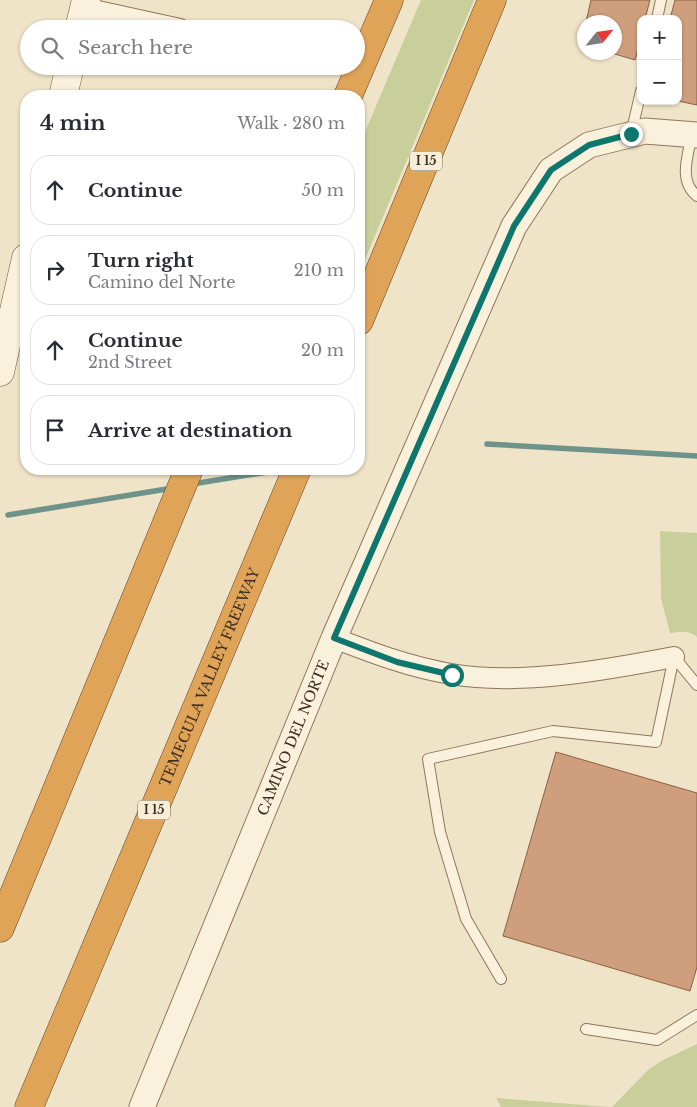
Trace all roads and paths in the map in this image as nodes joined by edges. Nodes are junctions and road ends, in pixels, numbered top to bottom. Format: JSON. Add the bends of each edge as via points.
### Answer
{"nodes":[{"id":1,"x":389,"y":0,"type":"edge"},
{"id":2,"x":492,"y":0,"type":"edge"},
{"id":3,"x":661,"y":0,"type":"edge"},
{"id":4,"x":83,"y":12,"type":"edge"},
{"id":5,"x":658,"y":15,"type":"edge"},
{"id":6,"x":129,"y":20,"type":"edge"},
{"id":7,"x":365,"y":56,"type":"edge"},
{"id":8,"x":68,"y":75,"type":"edge"},
{"id":9,"x":357,"y":75,"type":"edge"},
{"id":10,"x":64,"y":90,"type":"edge"},
{"id":11,"x":351,"y":90,"type":"edge"},
{"id":12,"x":638,"y":105,"type":"edge"},
{"id":13,"x":631,"y":134,"type":"junction"},
{"id":14,"x":695,"y":135,"type":"edge"},
{"id":15,"x":697,"y":196,"type":"edge"},
{"id":16,"x":20,"y":275,"type":"edge"},
{"id":17,"x":365,"y":307,"type":"edge"},
{"id":18,"x":6,"y":315,"type":"edge"},
{"id":19,"x":0,"y":372,"type":"edge"},
{"id":20,"x":187,"y":475,"type":"edge"},
{"id":21,"x":294,"y":475,"type":"edge"},
{"id":22,"x":334,"y":638,"type":"junction"},
{"id":23,"x":674,"y":657,"type":"junction"},
{"id":24,"x":697,"y":685,"type":"edge"},
{"id":25,"x":0,"y":928,"type":"edge"},
{"id":26,"x":501,"y":979,"type":"dead end"},
{"id":27,"x":697,"y":1016,"type":"edge"},
{"id":28,"x":586,"y":1029,"type":"dead end"},
{"id":29,"x":29,"y":1107,"type":"edge"},
{"id":30,"x":142,"y":1107,"type":"edge"}],
"edges":[{"from":1,"to":7,"type":"highway"},
{"from":2,"to":17,"type":"highway","number":"I 15"},
{"from":3,"to":5,"type":"lane"},
{"from":4,"to":6,"type":"street"},
{"from":8,"to":10,"type":"main road"},
{"from":9,"to":11,"type":"highway"},
{"from":12,"to":13,"type":"lane"},
{"from":13,"to":14,"type":"street","name":"CAMINO DEL NORTE","via":[[645,131]]},
{"from":13,"to":22,"type":"street","name":"CAMINO DEL NORTE","via":[[589,145],[551,170],[514,226]]},
{"from":14,"to":15,"type":"lane","via":[[685,172],[688,185]]},
{"from":16,"to":18,"type":"main road"},
{"from":18,"to":19,"type":"main road"},
{"from":20,"to":25,"type":"highway"},
{"from":21,"to":29,"type":"highway","name":"TEMECULA VALLEY FREEWAY","number":"I 15"},
{"from":22,"to":23,"type":"street","via":[[397,662],[452,675],[497,678],[528,678]]},
{"from":22,"to":30,"type":"street","name":"CAMINO DEL NORTE"},
{"from":23,"to":24,"type":"lane"},
{"from":23,"to":26,"type":"lane","via":[[656,742],[553,731],[428,759],[440,832],[466,919]]},
{"from":27,"to":28,"type":"lane","via":[[657,1040]]}]}
